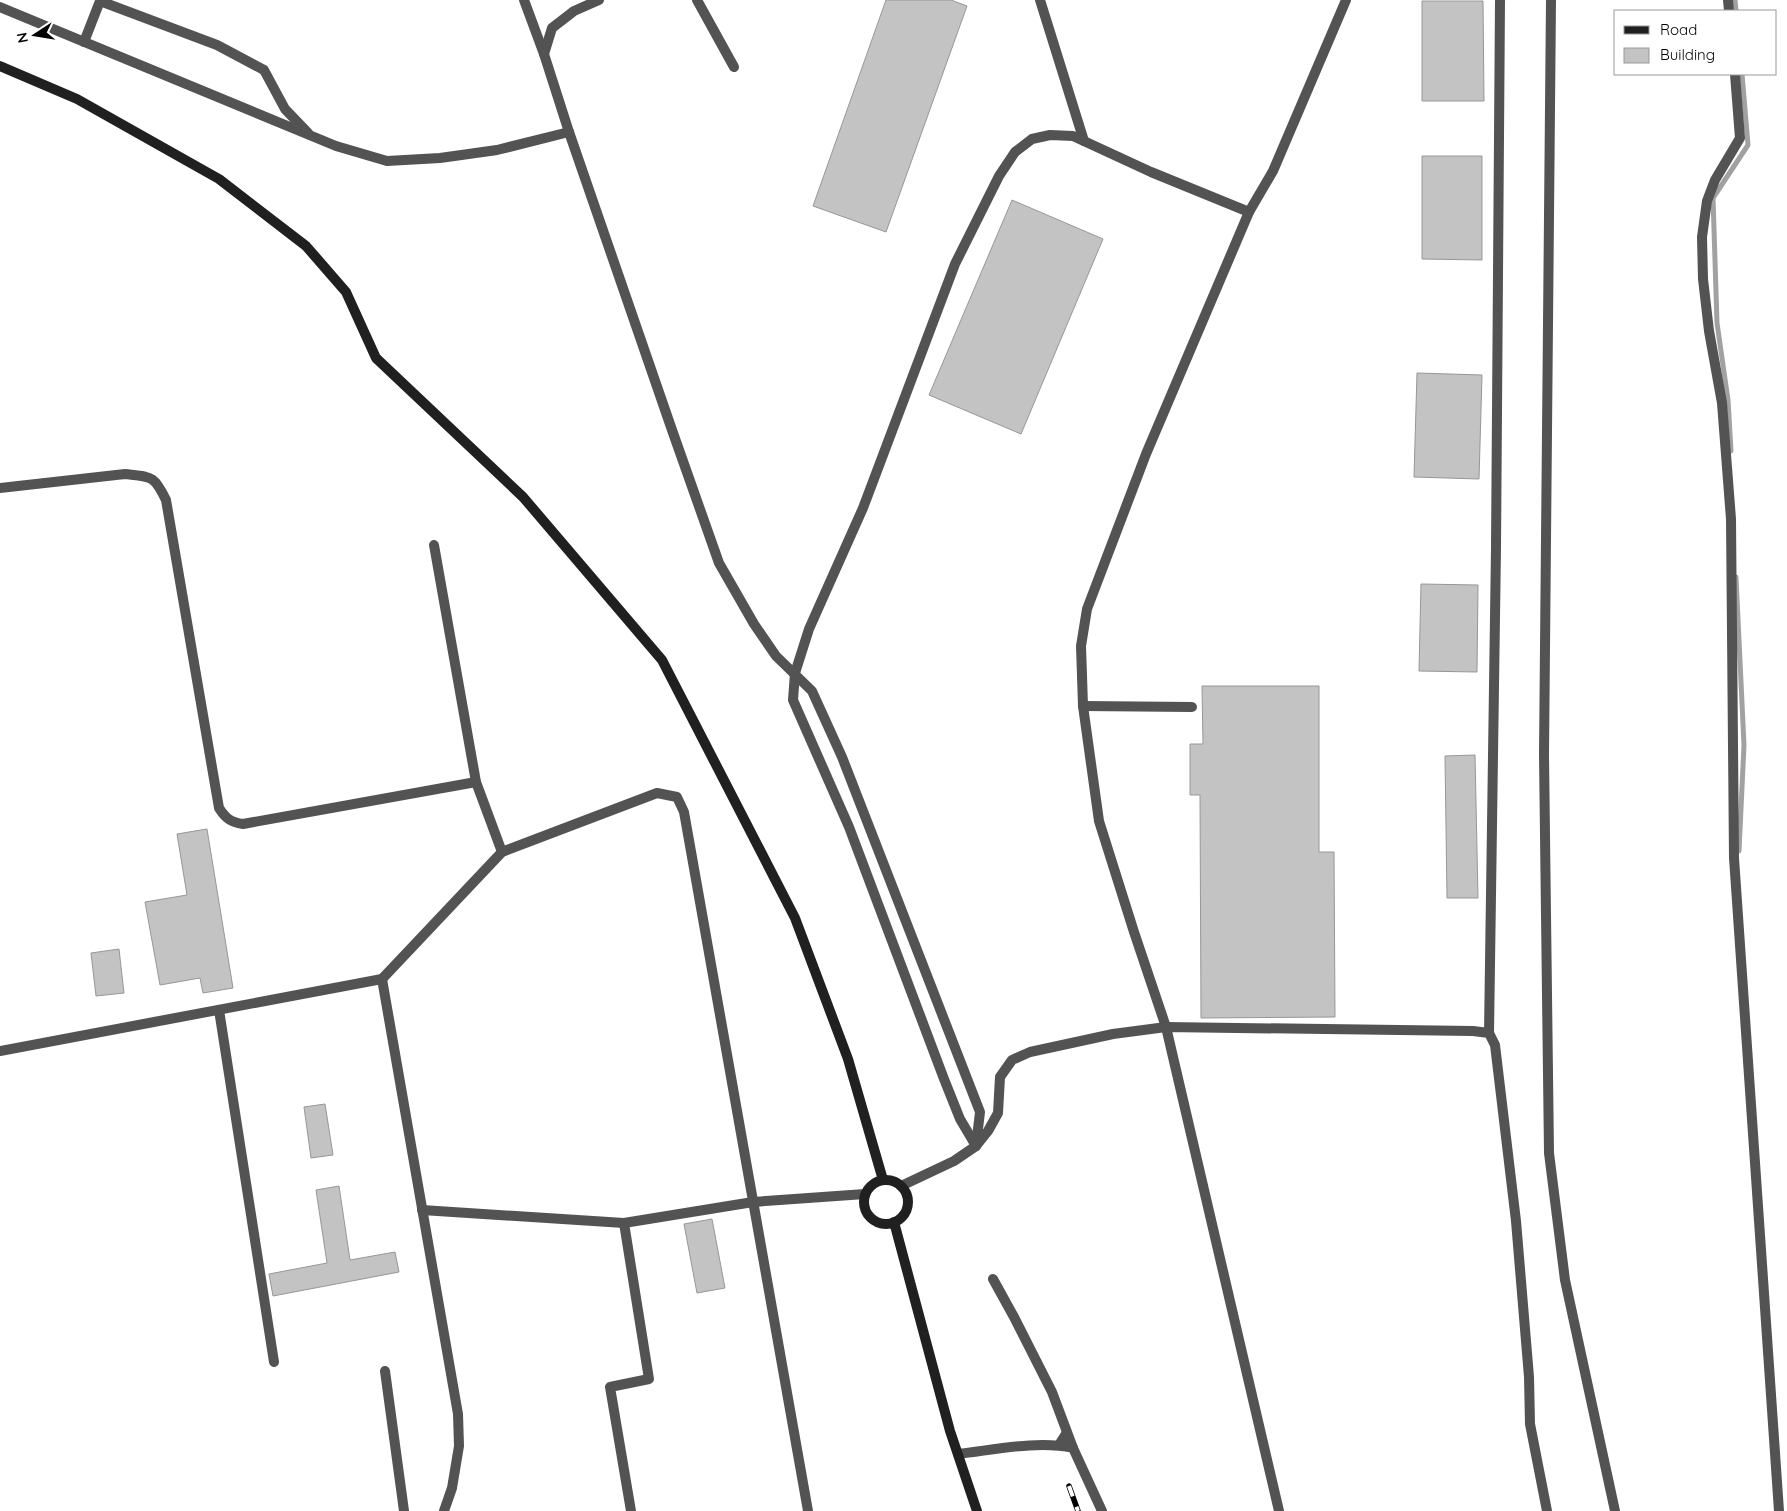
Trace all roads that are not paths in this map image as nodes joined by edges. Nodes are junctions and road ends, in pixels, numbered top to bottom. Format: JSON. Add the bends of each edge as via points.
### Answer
{"nodes":[{"id":1,"x":100,"y":0,"type":"edge"},
{"id":2,"x":524,"y":0,"type":"edge"},
{"id":3,"x":599,"y":0,"type":"edge"},
{"id":4,"x":697,"y":0,"type":"edge"},
{"id":5,"x":1040,"y":0,"type":"edge"},
{"id":6,"x":1346,"y":0,"type":"edge"},
{"id":7,"x":1500,"y":0,"type":"edge"},
{"id":8,"x":1551,"y":0,"type":"edge"},
{"id":9,"x":2,"y":5,"type":"edge"},
{"id":10,"x":84,"y":42,"type":"junction"},
{"id":11,"x":544,"y":54,"type":"junction"},
{"id":12,"x":0,"y":66,"type":"edge"},
{"id":13,"x":734,"y":67,"type":"dead end"},
{"id":14,"x":1735,"y":75,"type":"edge"},
{"id":15,"x":569,"y":132,"type":"junction"},
{"id":16,"x":310,"y":135,"type":"junction"},
{"id":17,"x":1084,"y":141,"type":"junction"},
{"id":18,"x":1249,"y":212,"type":"junction"},
{"id":19,"x":0,"y":488,"type":"edge"},
{"id":20,"x":434,"y":545,"type":"dead end"},
{"id":21,"x":795,"y":673,"type":"junction"},
{"id":22,"x":1083,"y":706,"type":"junction"},
{"id":23,"x":1192,"y":707,"type":"dead end"},
{"id":24,"x":476,"y":782,"type":"junction"},
{"id":25,"x":502,"y":852,"type":"junction"},
{"id":26,"x":382,"y":979,"type":"junction"},
{"id":27,"x":219,"y":1010,"type":"junction"},
{"id":28,"x":1166,"y":1027,"type":"junction"},
{"id":29,"x":1489,"y":1033,"type":"junction"},
{"id":30,"x":0,"y":1051,"type":"edge"},
{"id":31,"x":976,"y":1146,"type":"junction"},
{"id":32,"x":883,"y":1180,"type":"junction"},
{"id":33,"x":901,"y":1186,"type":"junction"},
{"id":34,"x":865,"y":1194,"type":"junction"},
{"id":35,"x":753,"y":1202,"type":"junction"},
{"id":36,"x":422,"y":1210,"type":"junction"},
{"id":37,"x":894,"y":1222,"type":"junction"},
{"id":38,"x":624,"y":1223,"type":"junction"},
{"id":39,"x":993,"y":1279,"type":"dead end"},
{"id":40,"x":274,"y":1362,"type":"dead end"},
{"id":41,"x":385,"y":1371,"type":"dead end"},
{"id":42,"x":1066,"y":1434,"type":"junction"},
{"id":43,"x":1059,"y":1445,"type":"junction"},
{"id":44,"x":1073,"y":1448,"type":"junction"},
{"id":45,"x":958,"y":1454,"type":"junction"},
{"id":46,"x":404,"y":1511,"type":"edge"},
{"id":47,"x":444,"y":1511,"type":"edge"},
{"id":48,"x":631,"y":1511,"type":"edge"},
{"id":49,"x":808,"y":1511,"type":"edge"},
{"id":50,"x":976,"y":1511,"type":"edge"},
{"id":51,"x":1102,"y":1511,"type":"edge"},
{"id":52,"x":1279,"y":1511,"type":"edge"},
{"id":53,"x":1547,"y":1511,"type":"edge"},
{"id":54,"x":1615,"y":1511,"type":"edge"},
{"id":55,"x":1779,"y":1511,"type":"edge"}],
"edges":[{"from":1,"to":10,"type":"street"},
{"from":1,"to":16,"type":"street","via":[[217,45],[264,70],[285,110]]},
{"from":2,"to":11,"type":"street"},
{"from":3,"to":11,"type":"street","via":[[574,11],[552,28]]},
{"from":4,"to":13,"type":"street"},
{"from":5,"to":17,"type":"street"},
{"from":6,"to":18,"type":"street","via":[[1272,171]]},
{"from":7,"to":29,"type":"street"},
{"from":8,"to":54,"type":"street","via":[[1544,755],[1549,1153],[1566,1280]]},
{"from":9,"to":10,"type":"street"},
{"from":10,"to":16,"type":"street"},
{"from":11,"to":15,"type":"street"},
{"from":12,"to":32,"type":"main road","via":[[77,99],[219,179],[306,246],[346,292],[376,358],[522,497],[662,660],[795,918],[848,1059]]},
{"from":14,"to":55,"type":"street","via":[[1740,138],[1707,201],[1702,237],[1703,279],[1722,403],[1731,519],[1734,858]]},
{"from":15,"to":16,"type":"street","via":[[497,150],[387,161]]},
{"from":15,"to":21,"type":"street","via":[[719,563],[776,656]]},
{"from":17,"to":18,"type":"street"},
{"from":17,"to":21,"type":"street","via":[[1066,135],[1032,138],[1015,152],[999,176],[955,264],[863,508],[808,629]]},
{"from":18,"to":22,"type":"street","via":[[1146,454],[1087,609],[1082,646]]},
{"from":19,"to":24,"type":"street","via":[[125,474],[145,476],[157,482],[166,500],[219,808],[231,822],[243,824]]},
{"from":20,"to":24,"type":"street"},
{"from":21,"to":31,"type":"street","via":[[793,700],[849,827],[960,1118]]},
{"from":21,"to":31,"type":"street","via":[[812,691],[842,757],[948,1028],[980,1112]]},
{"from":22,"to":23,"type":"street"},
{"from":22,"to":28,"type":"street","via":[[1100,821]]},
{"from":24,"to":25,"type":"street"},
{"from":25,"to":26,"type":"street"},
{"from":25,"to":35,"type":"street","via":[[657,793],[676,797],[684,812]]},
{"from":26,"to":27,"type":"street"},
{"from":26,"to":36,"type":"street"},
{"from":27,"to":30,"type":"street"},
{"from":27,"to":40,"type":"street"},
{"from":28,"to":29,"type":"street"},
{"from":28,"to":31,"type":"street","via":[[1113,1034],[1030,1052],[1012,1060],[1000,1077],[998,1113]]},
{"from":28,"to":52,"type":"street"},
{"from":29,"to":53,"type":"street","via":[[1495,1044],[1516,1221],[1530,1424]]},
{"from":31,"to":33,"type":"street","via":[[954,1161]]},
{"from":32,"to":33,"type":"main road"},
{"from":32,"to":34,"type":"main road","via":[[869,1187]]},
{"from":33,"to":37,"type":"main road","via":[[908,1206]]},
{"from":34,"to":35,"type":"street"},
{"from":34,"to":37,"type":"main road","via":[[864,1208],[873,1220],[887,1224]]},
{"from":35,"to":38,"type":"street"},
{"from":35,"to":49,"type":"street"},
{"from":36,"to":38,"type":"street"},
{"from":36,"to":47,"type":"street","via":[[458,1414],[459,1446],[452,1488]]},
{"from":37,"to":45,"type":"main road"},
{"from":38,"to":48,"type":"street","via":[[648,1379],[610,1388]]},
{"from":39,"to":42,"type":"street","via":[[1052,1392]]},
{"from":41,"to":46,"type":"street"},
{"from":42,"to":43,"type":"street"},
{"from":42,"to":44,"type":"street"},
{"from":43,"to":44,"type":"street"},
{"from":43,"to":45,"type":"street"},
{"from":44,"to":51,"type":"street"},
{"from":45,"to":50,"type":"main road"}]}
